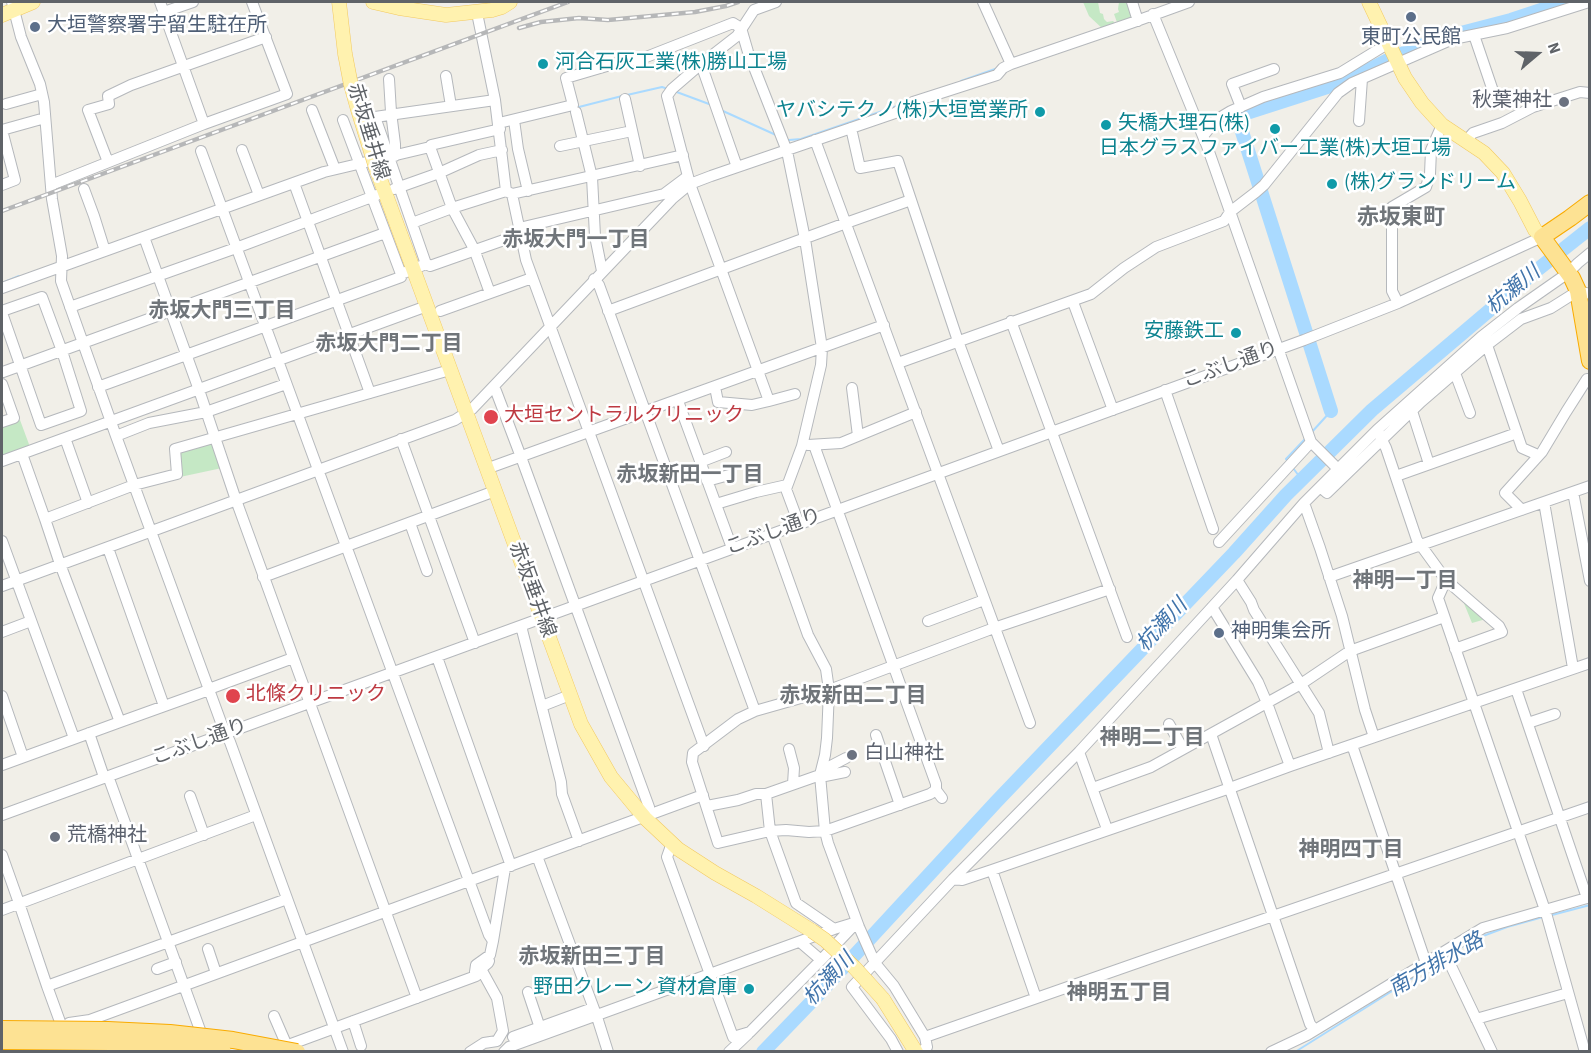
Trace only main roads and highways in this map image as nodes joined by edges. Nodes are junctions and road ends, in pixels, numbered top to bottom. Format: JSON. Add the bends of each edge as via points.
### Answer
{"nodes":[{"id":1,"x":33,"y":2,"type":"edge"},
{"id":2,"x":339,"y":2,"type":"edge"},
{"id":3,"x":373,"y":2,"type":"edge"},
{"id":4,"x":510,"y":2,"type":"edge"},
{"id":5,"x":1369,"y":2,"type":"edge"},
{"id":6,"x":398,"y":5,"type":"edge"},
{"id":7,"x":9,"y":9,"type":"edge"},
{"id":8,"x":1590,"y":203,"type":"edge"},
{"id":9,"x":1542,"y":237,"type":"junction"},
{"id":10,"x":1584,"y":293,"type":"edge"},
{"id":11,"x":1590,"y":361,"type":"edge"},
{"id":12,"x":2,"y":1029,"type":"edge"},
{"id":13,"x":2,"y":1044,"type":"edge"},
{"id":14,"x":292,"y":1048,"type":"edge"},
{"id":15,"x":223,"y":1052,"type":"edge"},
{"id":16,"x":918,"y":1052,"type":"edge"}],
"edges":[{"from":1,"to":7,"type":"main road"},
{"from":2,"to":16,"type":"main road","name":"赤坂垂井線","bridge":true,"via":[[351,85],[376,168],[414,269],[434,309],[450,370],[581,724],[611,777],[645,818],[672,843],[812,931],[847,960],[883,999]]},
{"from":3,"to":6,"type":"main road"},
{"from":4,"to":6,"type":"main road","via":[[477,13],[446,15]]},
{"from":5,"to":9,"type":"main road","via":[[1405,78],[1422,103],[1442,125],[1484,153],[1503,173]]},
{"from":8,"to":9,"type":"highway"},
{"from":9,"to":10,"type":"highway"},
{"from":10,"to":11,"type":"highway"},
{"from":12,"to":14,"type":"highway","bridge":true,"via":[[170,1033]]},
{"from":13,"to":15,"type":"highway","bridge":true,"via":[[111,1042]]}]}
